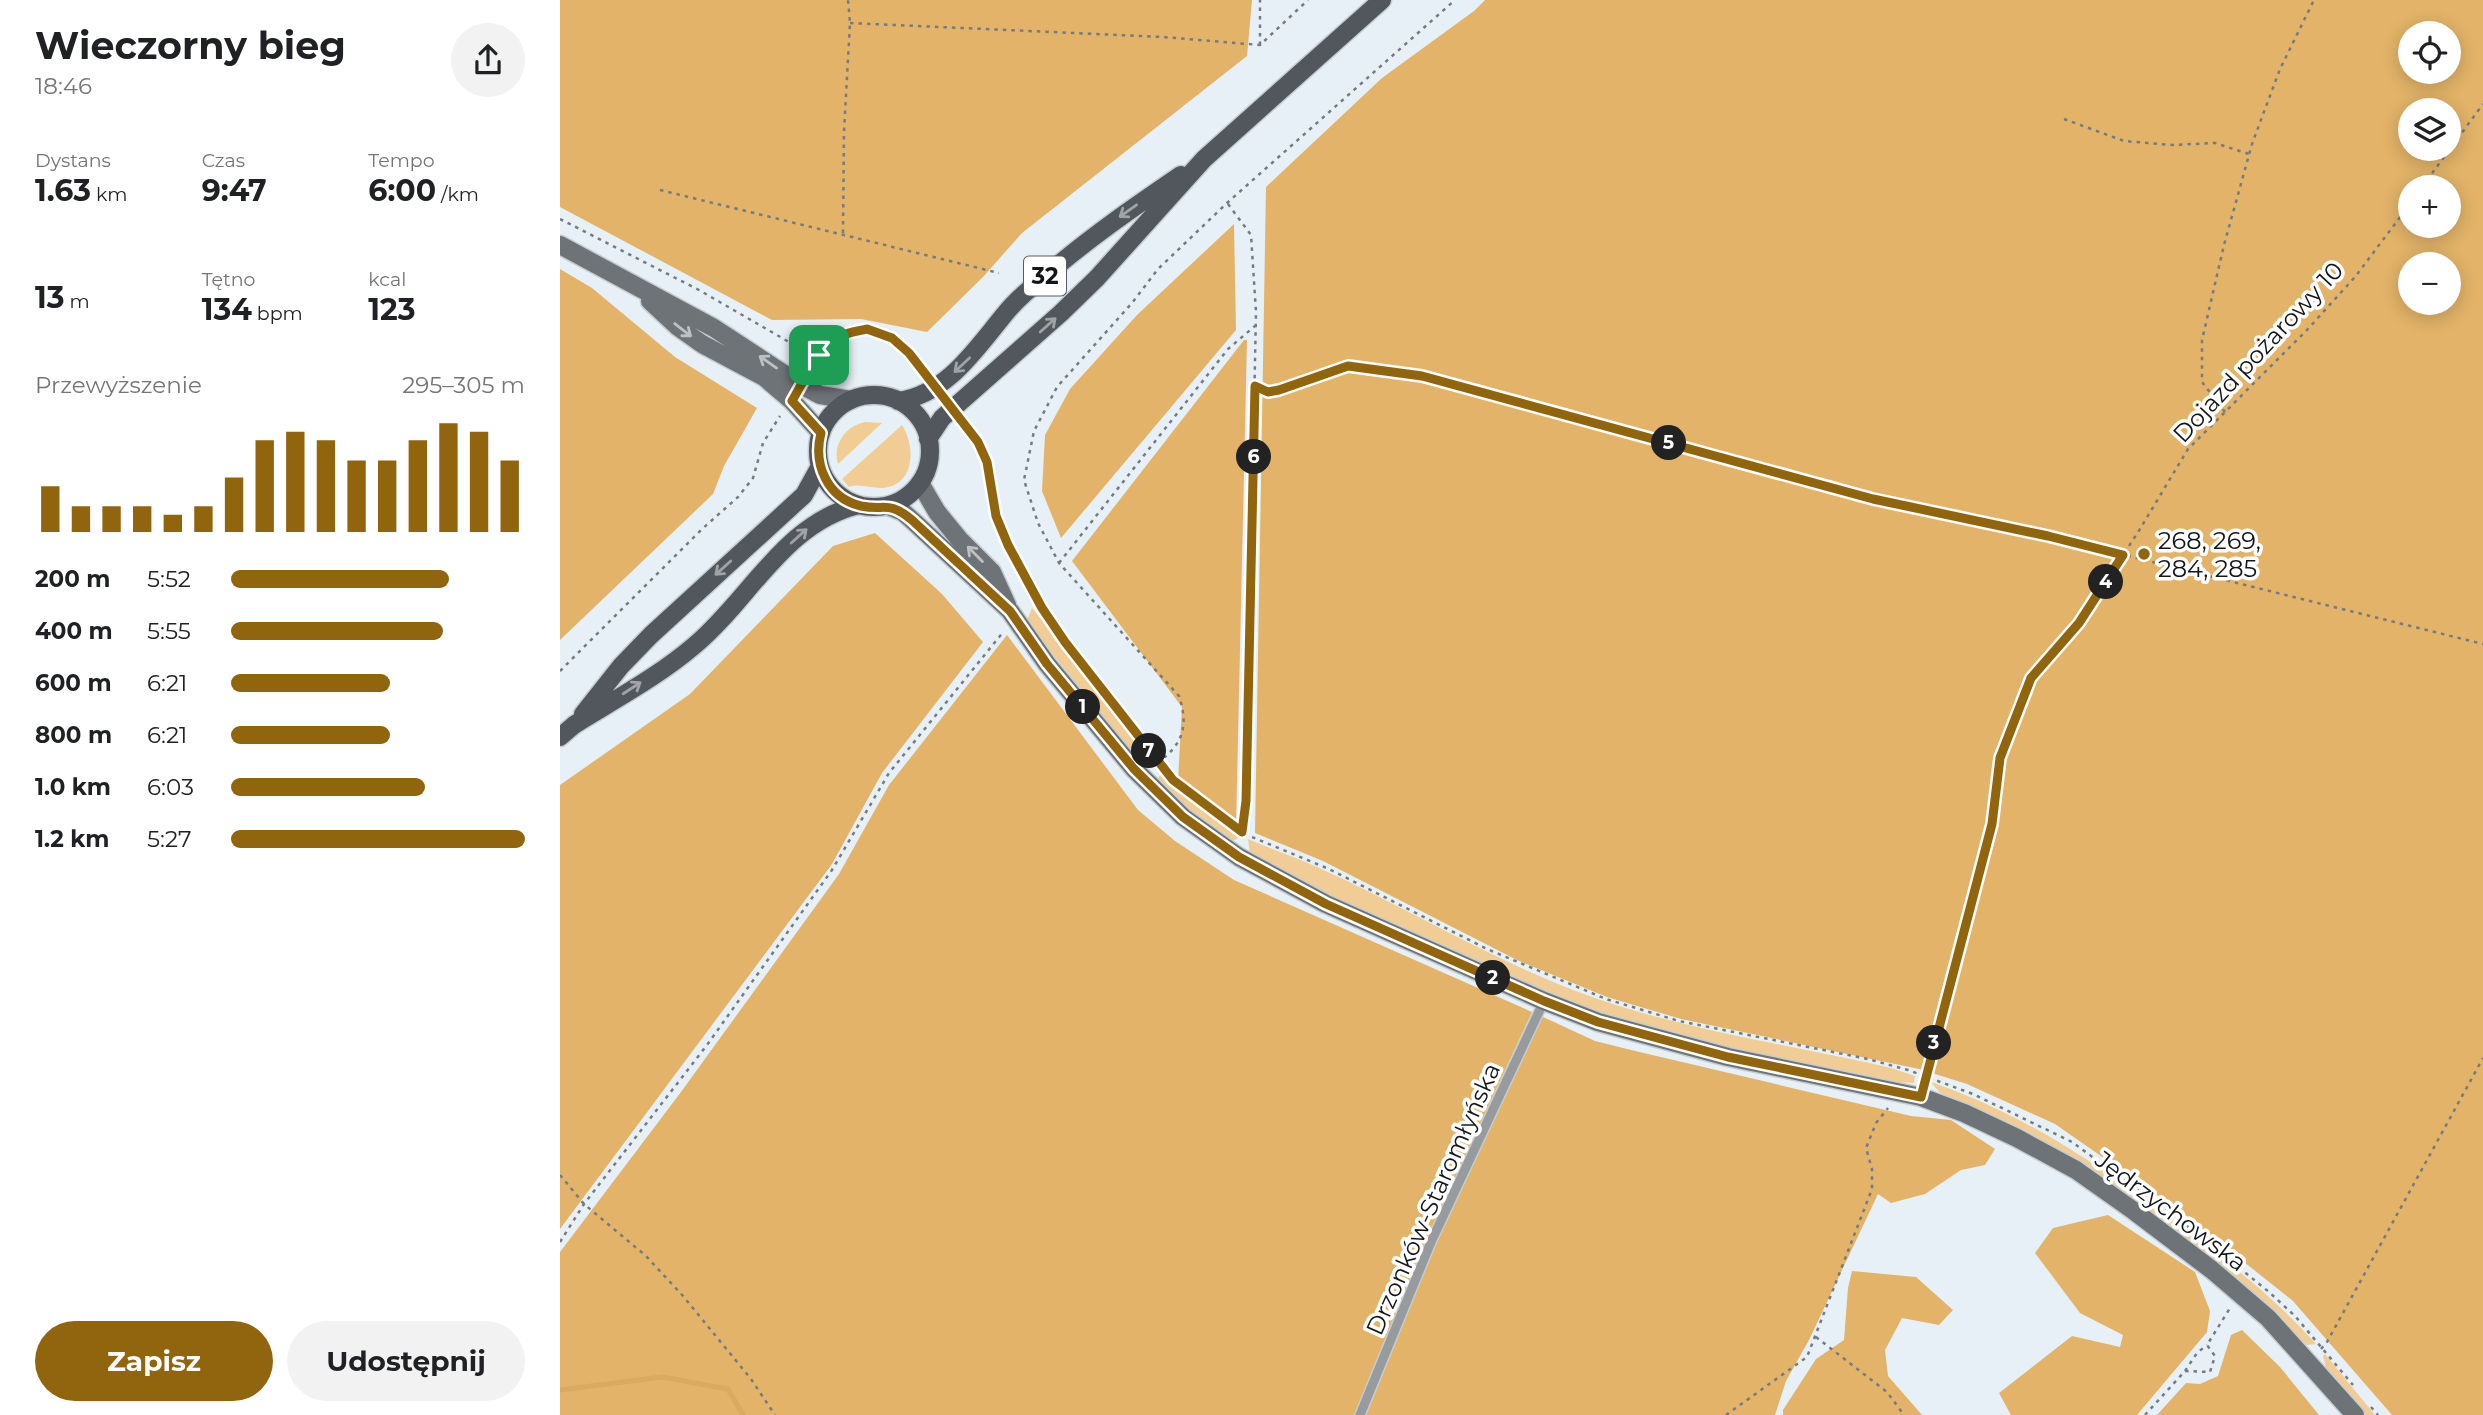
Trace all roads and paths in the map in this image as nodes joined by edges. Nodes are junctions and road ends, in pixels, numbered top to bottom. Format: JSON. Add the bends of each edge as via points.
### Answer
{"nodes":[{"id":1,"x":848,"y":0,"type":"edge"},
{"id":2,"x":1260,"y":0,"type":"edge"},
{"id":3,"x":1308,"y":0,"type":"edge"},
{"id":4,"x":1382,"y":0,"type":"edge"},
{"id":5,"x":1455,"y":0,"type":"edge"},
{"id":6,"x":2314,"y":0,"type":"edge"},
{"id":7,"x":850,"y":23,"type":"junction"},
{"id":8,"x":1259,"y":46,"type":"junction"},
{"id":9,"x":2483,"y":104,"type":"edge"},
{"id":10,"x":2064,"y":119,"type":"dead end"},
{"id":11,"x":2249,"y":153,"type":"junction"},
{"id":12,"x":1205,"y":159,"type":"junction"},
{"id":13,"x":2431,"y":175,"type":"edge"},
{"id":14,"x":660,"y":190,"type":"dead end"},
{"id":15,"x":1227,"y":203,"type":"junction"},
{"id":16,"x":560,"y":219,"type":"edge"},
{"id":17,"x":2398,"y":220,"type":"edge"},
{"id":18,"x":843,"y":233,"type":"junction"},
{"id":19,"x":560,"y":245,"type":"edge"},
{"id":20,"x":999,"y":272,"type":"dead end"},
{"id":21,"x":1255,"y":325,"type":"junction"},
{"id":22,"x":819,"y":355,"type":"junction"},
{"id":23,"x":935,"y":386,"type":"junction"},
{"id":24,"x":1255,"y":386,"type":"junction"},
{"id":25,"x":796,"y":393,"type":"junction"},
{"id":26,"x":851,"y":400,"type":"junction"},
{"id":27,"x":898,"y":401,"type":"junction"},
{"id":28,"x":954,"y":409,"type":"junction"},
{"id":29,"x":2225,"y":412,"type":"junction"},
{"id":30,"x":821,"y":433,"type":"junction"},
{"id":31,"x":928,"y":439,"type":"junction"},
{"id":32,"x":820,"y":466,"type":"junction"},
{"id":33,"x":920,"y":483,"type":"junction"},
{"id":34,"x":859,"y":505,"type":"junction"},
{"id":35,"x":888,"y":506,"type":"junction"},
{"id":36,"x":2123,"y":555,"type":"junction"},
{"id":37,"x":1059,"y":563,"type":"junction"},
{"id":38,"x":1012,"y":615,"type":"junction"},
{"id":39,"x":2483,"y":644,"type":"edge"},
{"id":40,"x":560,"y":671,"type":"edge"},
{"id":41,"x":574,"y":725,"type":"junction"},
{"id":42,"x":560,"y":737,"type":"edge"},
{"id":43,"x":1158,"y":762,"type":"junction"},
{"id":44,"x":1140,"y":775,"type":"junction"},
{"id":45,"x":1242,"y":832,"type":"junction"},
{"id":46,"x":1239,"y":857,"type":"junction"},
{"id":47,"x":1544,"y":1001,"type":"junction"},
{"id":48,"x":2483,"y":1058,"type":"edge"},
{"id":49,"x":1925,"y":1076,"type":"junction"},
{"id":50,"x":1900,"y":1091,"type":"junction"},
{"id":51,"x":1921,"y":1097,"type":"junction"},
{"id":52,"x":2071,"y":1142,"type":"dead end"},
{"id":53,"x":560,"y":1175,"type":"edge"},
{"id":54,"x":584,"y":1204,"type":"junction"},
{"id":55,"x":560,"y":1242,"type":"edge"},
{"id":56,"x":2239,"y":1293,"type":"junction"},
{"id":57,"x":1816,"y":1337,"type":"junction"},
{"id":58,"x":2207,"y":1345,"type":"junction"},
{"id":59,"x":2308,"y":1360,"type":"junction"},
{"id":60,"x":2185,"y":1371,"type":"junction"},
{"id":61,"x":775,"y":1415,"type":"edge"},
{"id":62,"x":1360,"y":1415,"type":"edge"},
{"id":63,"x":1726,"y":1415,"type":"edge"},
{"id":64,"x":1904,"y":1415,"type":"edge"},
{"id":65,"x":2146,"y":1415,"type":"edge"},
{"id":66,"x":2355,"y":1415,"type":"edge"}],
"edges":[{"from":1,"to":7,"type":"path"},
{"from":2,"to":8,"type":"path"},
{"from":3,"to":8,"type":"path"},
{"from":4,"to":12,"type":"main road","number":"32"},
{"from":5,"to":15,"type":"path"},
{"from":6,"to":11,"type":"path","via":[[2280,69]]},
{"from":7,"to":8,"type":"path","via":[[1163,37]]},
{"from":7,"to":18,"type":"path"},
{"from":9,"to":13,"type":"path"},
{"from":10,"to":11,"type":"path","via":[[2124,141],[2215,143]]},
{"from":11,"to":29,"type":"path","via":[[2202,340],[2202,382]]},
{"from":12,"to":23,"type":"main road","number":"32","one_way":true,"via":[[1122,215],[1043,277],[1005,313],[971,357]]},
{"from":28,"to":12,"type":"main road","number":"32","one_way":true,"via":[[1088,287]]},
{"from":14,"to":18,"type":"path"},
{"from":15,"to":21,"type":"path","via":[[1251,236]]},
{"from":15,"to":37,"type":"path","via":[[1158,269],[1057,387],[1034,431],[1024,480],[1038,523]]},
{"from":16,"to":22,"type":"path"},
{"from":17,"to":29,"type":"path","name":"Dojazd pożarowy 10","via":[[2306,331]]},
{"from":18,"to":20,"type":"path"},
{"from":19,"to":25,"type":"main road","via":[[632,284],[702,344]]},
{"from":21,"to":24,"type":"path"},
{"from":21,"to":37,"type":"path","via":[[1228,349]]},
{"from":22,"to":23,"type":"path","via":[[841,335],[867,329],[892,338]]},
{"from":22,"to":25,"type":"path"},
{"from":23,"to":27,"type":"main road","number":"32"},
{"from":24,"to":36,"type":"path","via":[[1268,392],[1279,390],[1348,366],[1422,376],[1873,499]]},
{"from":24,"to":45,"type":"path"},
{"from":25,"to":26,"type":"main road"},
{"from":25,"to":30,"type":"main road"},
{"from":25,"to":40,"type":"path","via":[[763,443],[752,478],[738,497]]},
{"from":26,"to":27,"type":"main road","number":"32","via":[[882,396]]},
{"from":26,"to":30,"type":"main road","via":[[829,417]]},
{"from":27,"to":31,"type":"main road","via":[[916,416]]},
{"from":28,"to":31,"type":"main road","number":"32"},
{"from":28,"to":43,"type":"path","via":[[983,451],[996,516],[1035,595],[1065,642]]},
{"from":29,"to":36,"type":"path","name":"Dojazd pożarowy 10","via":[[2188,449]]},
{"from":30,"to":32,"type":"main road"},
{"from":31,"to":33,"type":"main road","via":[[930,454]]},
{"from":32,"to":34,"type":"main road","via":[[833,489]]},
{"from":32,"to":41,"type":"main road","one_way":true,"via":[[804,495],[651,635]]},
{"from":33,"to":35,"type":"main road"},
{"from":38,"to":33,"type":"main road","one_way":true,"via":[[992,572],[937,512]]},
{"from":34,"to":35,"type":"main road"},
{"from":41,"to":34,"type":"main road","one_way":true,"via":[[693,648],[809,528],[826,516]]},
{"from":35,"to":38,"type":"main road","via":[[903,512]]},
{"from":36,"to":39,"type":"path"},
{"from":36,"to":49,"type":"path","name":"Dojazd pożarowy 10","via":[[2079,623],[2031,678],[2000,758],[1992,824]]},
{"from":37,"to":43,"type":"path","via":[[1179,696],[1185,715],[1182,735],[1172,753]]},
{"from":38,"to":44,"type":"main road","name":"Jędrzychowska"},
{"from":38,"to":54,"type":"path","via":[[889,773],[832,870]]},
{"from":41,"to":42,"type":"main road"},
{"from":43,"to":44,"type":"path"},
{"from":43,"to":45,"type":"path","via":[[1184,789]]},
{"from":44,"to":46,"type":"main road","name":"Jędrzychowska","via":[[1183,817]]},
{"from":45,"to":46,"type":"path"},
{"from":45,"to":49,"type":"path","via":[[1329,869],[1505,957],[1605,999],[1679,1021],[1868,1059]]},
{"from":46,"to":47,"type":"main road","name":"Jędrzychowska","via":[[1326,904]]},
{"from":47,"to":50,"type":"main road","name":"Jędrzychowska","via":[[1598,1022],[1728,1057]]},
{"from":47,"to":62,"type":"lane","name":"Drzonków-Staromłyńska","via":[[1431,1242]]},
{"from":48,"to":59,"type":"path","via":[[2327,1342]]},
{"from":49,"to":51,"type":"path","name":"Dojazd pożarowy 10"},
{"from":49,"to":52,"type":"path"},
{"from":50,"to":51,"type":"main road","name":"Jędrzychowska"},
{"from":50,"to":57,"type":"path","via":[[1876,1124],[1866,1148],[1872,1189]]},
{"from":51,"to":56,"type":"main road","name":"Jędrzychowska","via":[[1964,1112],[2076,1170]]},
{"from":53,"to":54,"type":"path"},
{"from":54,"to":55,"type":"path"},
{"from":54,"to":61,"type":"path","via":[[646,1256],[683,1296]]},
{"from":56,"to":58,"type":"path"},
{"from":56,"to":59,"type":"main road","name":"Jędrzychowska"},
{"from":57,"to":63,"type":"path","via":[[1807,1357]]},
{"from":57,"to":64,"type":"path","via":[[1886,1392]]},
{"from":58,"to":60,"type":"path"},
{"from":58,"to":60,"type":"path","via":[[2215,1356],[2210,1372]]},
{"from":59,"to":66,"type":"main road","name":"Jędrzychowska"},
{"from":60,"to":65,"type":"path"}]}
